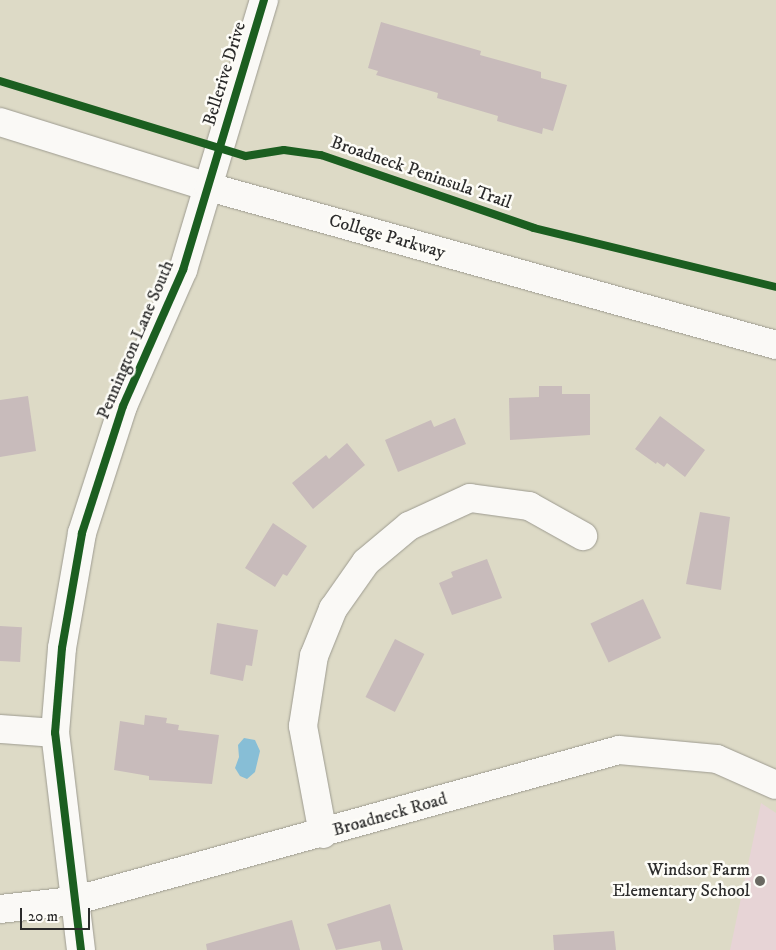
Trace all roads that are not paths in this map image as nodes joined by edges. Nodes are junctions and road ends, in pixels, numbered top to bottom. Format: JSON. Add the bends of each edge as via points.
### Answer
{"nodes":[{"id":1,"x":264,"y":0,"type":"edge"},
{"id":2,"x":0,"y":122,"type":"edge"},
{"id":3,"x":209,"y":187,"type":"junction"},
{"id":4,"x":776,"y":345,"type":"edge"},
{"id":5,"x":583,"y":536,"type":"dead end"},
{"id":6,"x":0,"y":728,"type":"edge"},
{"id":7,"x":55,"y":732,"type":"junction"},
{"id":8,"x":776,"y":785,"type":"edge"},
{"id":9,"x":323,"y":834,"type":"junction"},
{"id":10,"x":73,"y":901,"type":"junction"},
{"id":11,"x":0,"y":909,"type":"edge"},
{"id":12,"x":81,"y":950,"type":"edge"}],
"edges":[{"from":1,"to":3,"type":"street","name":"Bellerive Drive"},
{"from":2,"to":3,"type":"street","name":"College Parkway"},
{"from":3,"to":4,"type":"street","name":"College Parkway"},
{"from":3,"to":7,"type":"street","name":"Pennington Lane South","via":[[182,270],[123,406],[82,533],[62,648]]},
{"from":5,"to":9,"type":"street","via":[[529,506],[470,498],[409,526],[366,562],[333,609],[314,656],[303,726]]},
{"from":6,"to":7,"type":"street"},
{"from":7,"to":10,"type":"street","name":"Pennington Lane South"},
{"from":8,"to":9,"type":"street","name":"Broadneck Road","via":[[717,759],[619,750]]},
{"from":9,"to":10,"type":"street","name":"Broadneck Road"},
{"from":10,"to":11,"type":"street","name":"Broadneck Road"},
{"from":10,"to":12,"type":"street","name":"Pennington Lane South"}]}
